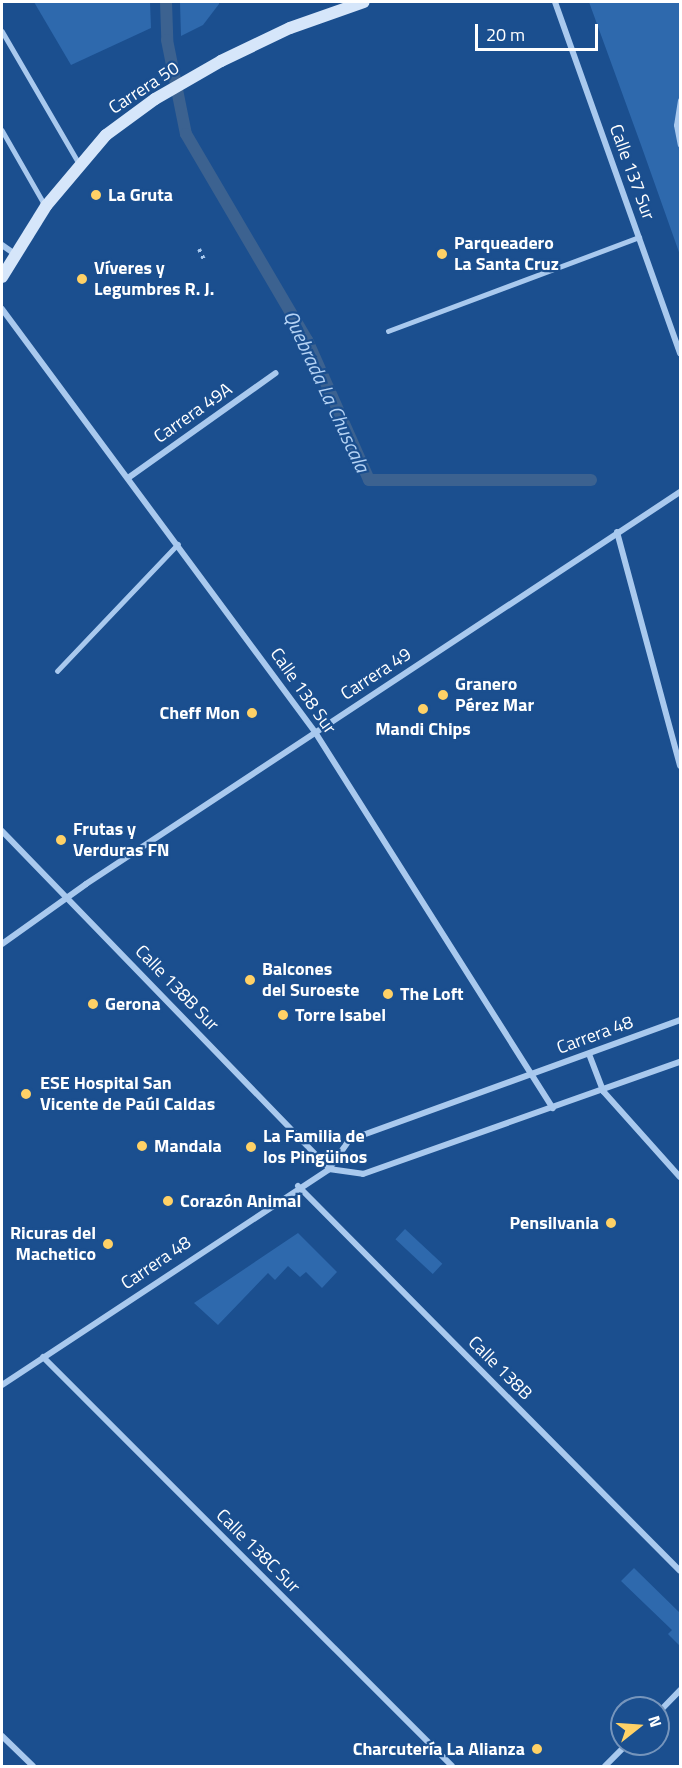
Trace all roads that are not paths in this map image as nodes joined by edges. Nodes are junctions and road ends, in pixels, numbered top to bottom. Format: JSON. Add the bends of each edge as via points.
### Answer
{"nodes":[{"id":1,"x":364,"y":2,"type":"edge"},
{"id":2,"x":555,"y":2,"type":"edge"},
{"id":3,"x":2,"y":31,"type":"edge"},
{"id":4,"x":681,"y":100,"type":"edge"},
{"id":5,"x":2,"y":130,"type":"edge"},
{"id":6,"x":681,"y":145,"type":"edge"},
{"id":7,"x":80,"y":165,"type":"junction"},
{"id":8,"x":46,"y":206,"type":"junction"},
{"id":9,"x":639,"y":237,"type":"junction"},
{"id":10,"x":2,"y":245,"type":"edge"},
{"id":11,"x":15,"y":254,"type":"junction"},
{"id":12,"x":2,"y":277,"type":"edge"},
{"id":13,"x":2,"y":309,"type":"edge"},
{"id":14,"x":388,"y":331,"type":"dead end"},
{"id":15,"x":681,"y":353,"type":"edge"},
{"id":16,"x":276,"y":373,"type":"dead end"},
{"id":17,"x":128,"y":478,"type":"junction"},
{"id":18,"x":681,"y":492,"type":"edge"},
{"id":19,"x":617,"y":532,"type":"junction"},
{"id":20,"x":177,"y":544,"type":"junction"},
{"id":21,"x":57,"y":670,"type":"dead end"},
{"id":22,"x":315,"y":732,"type":"junction"},
{"id":23,"x":681,"y":766,"type":"edge"},
{"id":24,"x":2,"y":831,"type":"edge"},
{"id":25,"x":68,"y":897,"type":"junction"},
{"id":26,"x":2,"y":944,"type":"edge"},
{"id":27,"x":681,"y":1020,"type":"edge"},
{"id":28,"x":589,"y":1054,"type":"junction"},
{"id":29,"x":681,"y":1062,"type":"edge"},
{"id":30,"x":531,"y":1074,"type":"junction"},
{"id":31,"x":603,"y":1091,"type":"junction"},
{"id":32,"x":553,"y":1108,"type":"junction"},
{"id":33,"x":329,"y":1168,"type":"junction"},
{"id":34,"x":681,"y":1177,"type":"edge"},
{"id":35,"x":298,"y":1186,"type":"junction"},
{"id":36,"x":43,"y":1357,"type":"junction"},
{"id":37,"x":2,"y":1385,"type":"edge"},
{"id":38,"x":681,"y":1570,"type":"edge"},
{"id":39,"x":681,"y":1690,"type":"edge"},
{"id":40,"x":670,"y":1701,"type":"edge"},
{"id":41,"x":2,"y":1736,"type":"edge"},
{"id":42,"x":616,"y":1756,"type":"edge"},
{"id":43,"x":33,"y":1767,"type":"edge"},
{"id":44,"x":452,"y":1767,"type":"edge"},
{"id":45,"x":605,"y":1767,"type":"edge"}],
"edges":[{"from":1,"to":7,"type":"main road","name":"Carrera 50","via":[[290,28],[221,61],[155,99],[106,135]]},
{"from":2,"to":9,"type":"street","name":"Calle 137 Sur"},
{"from":3,"to":7,"type":"lane"},
{"from":4,"to":6,"type":"street","via":[[676,125]]},
{"from":5,"to":8,"type":"lane"},
{"from":7,"to":8,"type":"main road","name":"Carrera 50"},
{"from":8,"to":11,"type":"main road","name":"Carrera 50"},
{"from":9,"to":14,"type":"lane"},
{"from":9,"to":15,"type":"street","name":"Calle 137 Sur"},
{"from":10,"to":11,"type":"street"},
{"from":11,"to":12,"type":"main road","name":"Carrera 50"},
{"from":13,"to":17,"type":"street","name":"Calle 138 Sur"},
{"from":16,"to":17,"type":"street","name":"Carrera 49A"},
{"from":17,"to":20,"type":"street","name":"Calle 138 Sur"},
{"from":18,"to":19,"type":"street","name":"Carrera 49"},
{"from":19,"to":22,"type":"street","name":"Carrera 49"},
{"from":19,"to":23,"type":"street"},
{"from":20,"to":21,"type":"lane"},
{"from":20,"to":22,"type":"street","name":"Calle 138 Sur"},
{"from":22,"to":25,"type":"street","name":"Carrera 49"},
{"from":22,"to":30,"type":"street","name":"Calle 138 Sur"},
{"from":24,"to":25,"type":"street","name":"Calle 138B Sur"},
{"from":25,"to":26,"type":"street","name":"Carrera 49"},
{"from":25,"to":33,"type":"street","name":"Calle 138B Sur"},
{"from":27,"to":28,"type":"street","name":"Carrera 48"},
{"from":28,"to":30,"type":"street","name":"Carrera 48"},
{"from":28,"to":31,"type":"street"},
{"from":29,"to":31,"type":"street"},
{"from":30,"to":32,"type":"street","name":"Calle 138 Sur"},
{"from":30,"to":33,"type":"street","name":"Carrera 48","via":[[349,1140]]},
{"from":31,"to":32,"type":"street"},
{"from":31,"to":34,"type":"street"},
{"from":32,"to":33,"type":"street","via":[[363,1174]]},
{"from":33,"to":35,"type":"street","name":"Carrera 48"},
{"from":35,"to":36,"type":"street","name":"Carrera 48"},
{"from":35,"to":38,"type":"street","name":"Calle 138B"},
{"from":36,"to":37,"type":"street","name":"Carrera 48"},
{"from":36,"to":44,"type":"street","name":"Calle 138C Sur"},
{"from":39,"to":40,"type":"street"},
{"from":41,"to":43,"type":"street"},
{"from":42,"to":45,"type":"street"}]}
